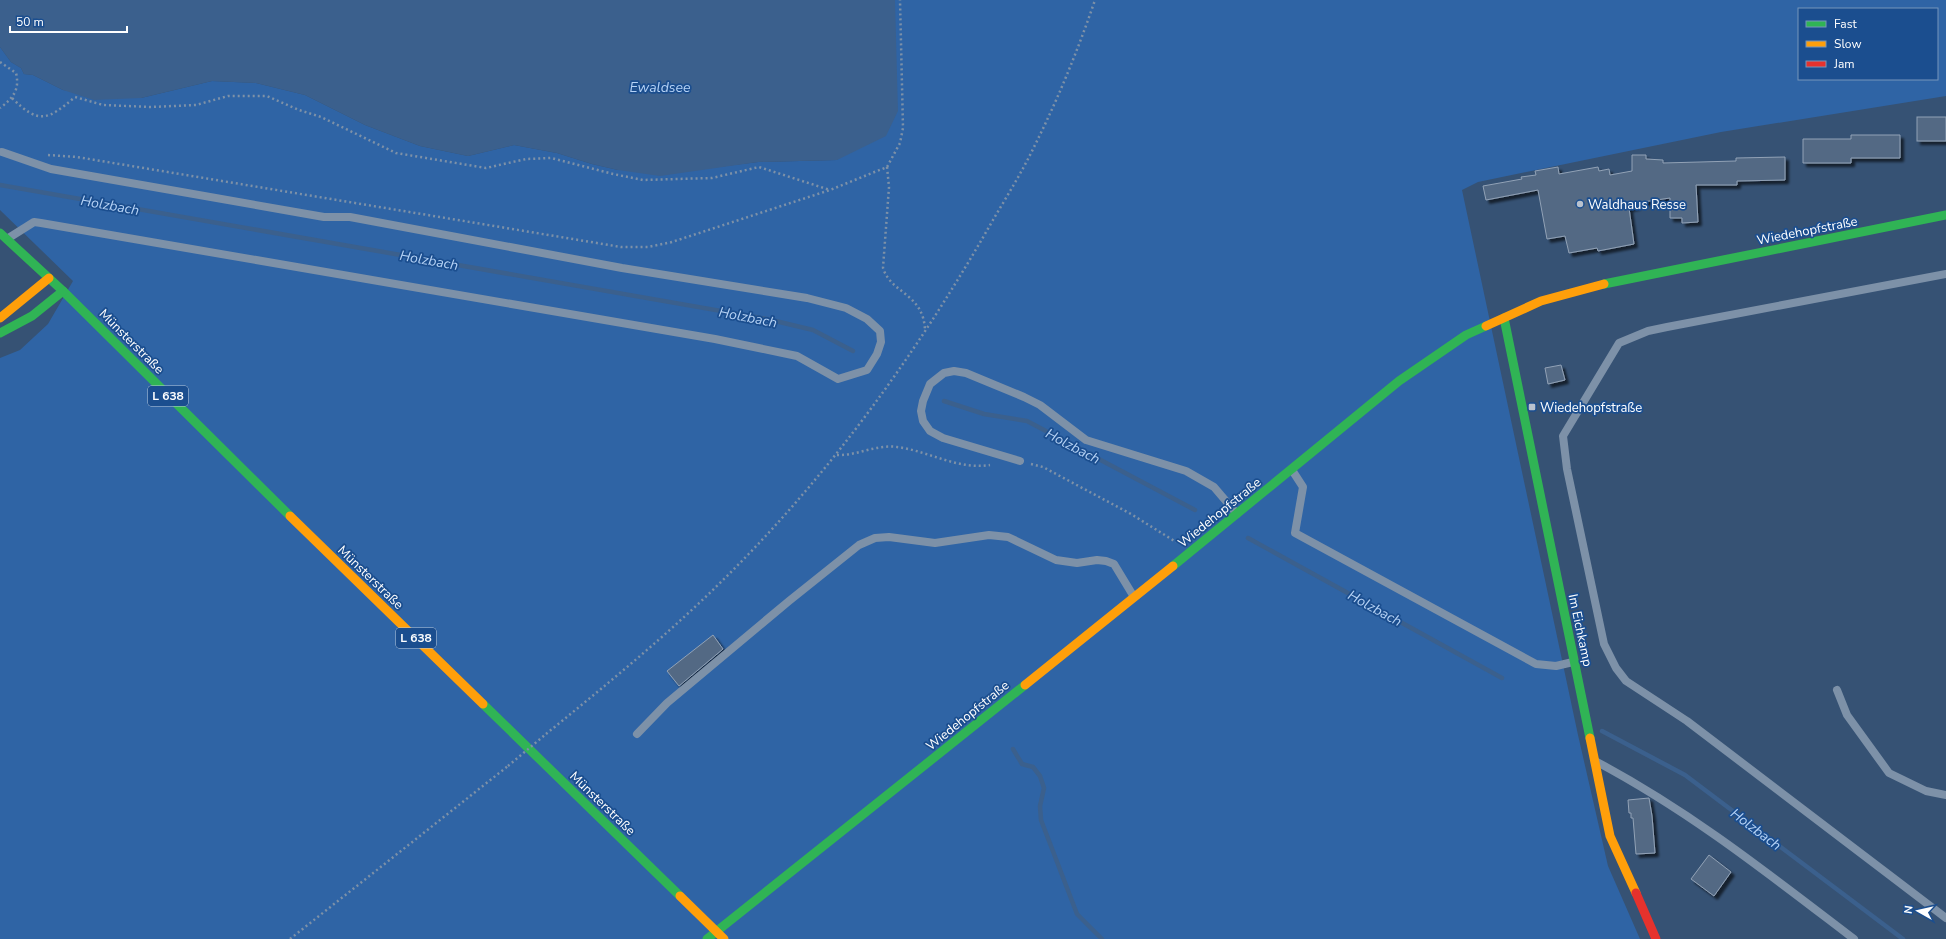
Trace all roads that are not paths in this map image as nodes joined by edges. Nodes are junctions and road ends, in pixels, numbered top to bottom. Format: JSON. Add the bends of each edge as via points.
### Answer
{"nodes":[{"id":1,"x":2,"y":152,"type":"dead end"},
{"id":2,"x":1946,"y":215,"type":"edge"},
{"id":3,"x":3,"y":236,"type":"edge"},
{"id":4,"x":1946,"y":274,"type":"edge"},
{"id":5,"x":48,"y":278,"type":"junction"},
{"id":6,"x":63,"y":291,"type":"junction"},
{"id":7,"x":0,"y":318,"type":"edge"},
{"id":8,"x":1504,"y":318,"type":"junction"},
{"id":9,"x":0,"y":333,"type":"edge"},
{"id":10,"x":1020,"y":461,"type":"road end"},
{"id":11,"x":1292,"y":469,"type":"junction"},
{"id":12,"x":1237,"y":514,"type":"junction"},
{"id":13,"x":1134,"y":598,"type":"junction"},
{"id":14,"x":1574,"y":662,"type":"junction"},
{"id":15,"x":1837,"y":690,"type":"dead end"},
{"id":16,"x":637,"y":734,"type":"dead end"},
{"id":17,"x":1595,"y":761,"type":"junction"},
{"id":18,"x":1946,"y":795,"type":"edge"},
{"id":19,"x":1946,"y":918,"type":"edge"},
{"id":20,"x":716,"y":932,"type":"junction"},
{"id":21,"x":707,"y":939,"type":"edge"},
{"id":22,"x":724,"y":939,"type":"edge"},
{"id":23,"x":1656,"y":939,"type":"edge"},
{"id":24,"x":1854,"y":939,"type":"edge"}],
"edges":[{"from":1,"to":3,"type":"lane","via":[[51,169],[324,217],[350,217],[622,268],[807,298],[846,308],[867,318],[880,331],[881,342],[867,370],[838,379],[797,356],[715,339],[41,223],[34,222]]},
{"from":2,"to":8,"type":"main road","name":"Wiedehopfstraße","via":[[1613,282],[1541,301]]},
{"from":3,"to":5,"type":"main road","name":"Münsterstraße","number":"L 638"},
{"from":4,"to":19,"type":"lane","via":[[1654,330],[1618,343],[1563,436],[1567,469],[1604,644],[1626,681],[1687,721]]},
{"from":5,"to":6,"type":"main road","name":"Münsterstraße","number":"L 638"},
{"from":5,"to":7,"type":"main road"},
{"from":6,"to":9,"type":"main road","via":[[32,316]]},
{"from":6,"to":20,"type":"main road","name":"Münsterstraße","number":"L 638"},
{"from":8,"to":11,"type":"main road","name":"Wiedehopfstraße","via":[[1466,335],[1399,381]]},
{"from":8,"to":14,"type":"main road","name":"Im Eichkamp"},
{"from":10,"to":12,"type":"lane","via":[[943,438],[930,431],[923,421],[921,411],[930,384],[944,372],[954,371],[966,373],[1024,397],[1040,405],[1086,440],[1186,471],[1214,487]]},
{"from":11,"to":12,"type":"main road","name":"Wiedehopfstraße"},
{"from":11,"to":14,"type":"lane","via":[[1303,488],[1295,533],[1536,664],[1556,666]]},
{"from":12,"to":13,"type":"main road","name":"Wiedehopfstraße"},
{"from":13,"to":16,"type":"lane","via":[[1114,564],[1106,560],[1076,563],[1056,560],[1008,537],[989,535],[935,543],[889,537],[875,538],[859,545],[789,601],[666,703]]},
{"from":13,"to":20,"type":"main road","name":"Wiedehopfstraße"},
{"from":14,"to":17,"type":"main road","name":"Im Eichkamp"},
{"from":15,"to":18,"type":"lane","via":[[1847,715],[1889,773],[1926,791]]},
{"from":17,"to":23,"type":"main road","name":"Im Eichkamp","via":[[1610,836]]},
{"from":17,"to":24,"type":"lane","via":[[1642,786],[1722,839]]},
{"from":20,"to":21,"type":"main road","name":"Wiedehopfstraße"},
{"from":20,"to":22,"type":"main road","name":"Münsterstraße","number":"L 638"}]}
